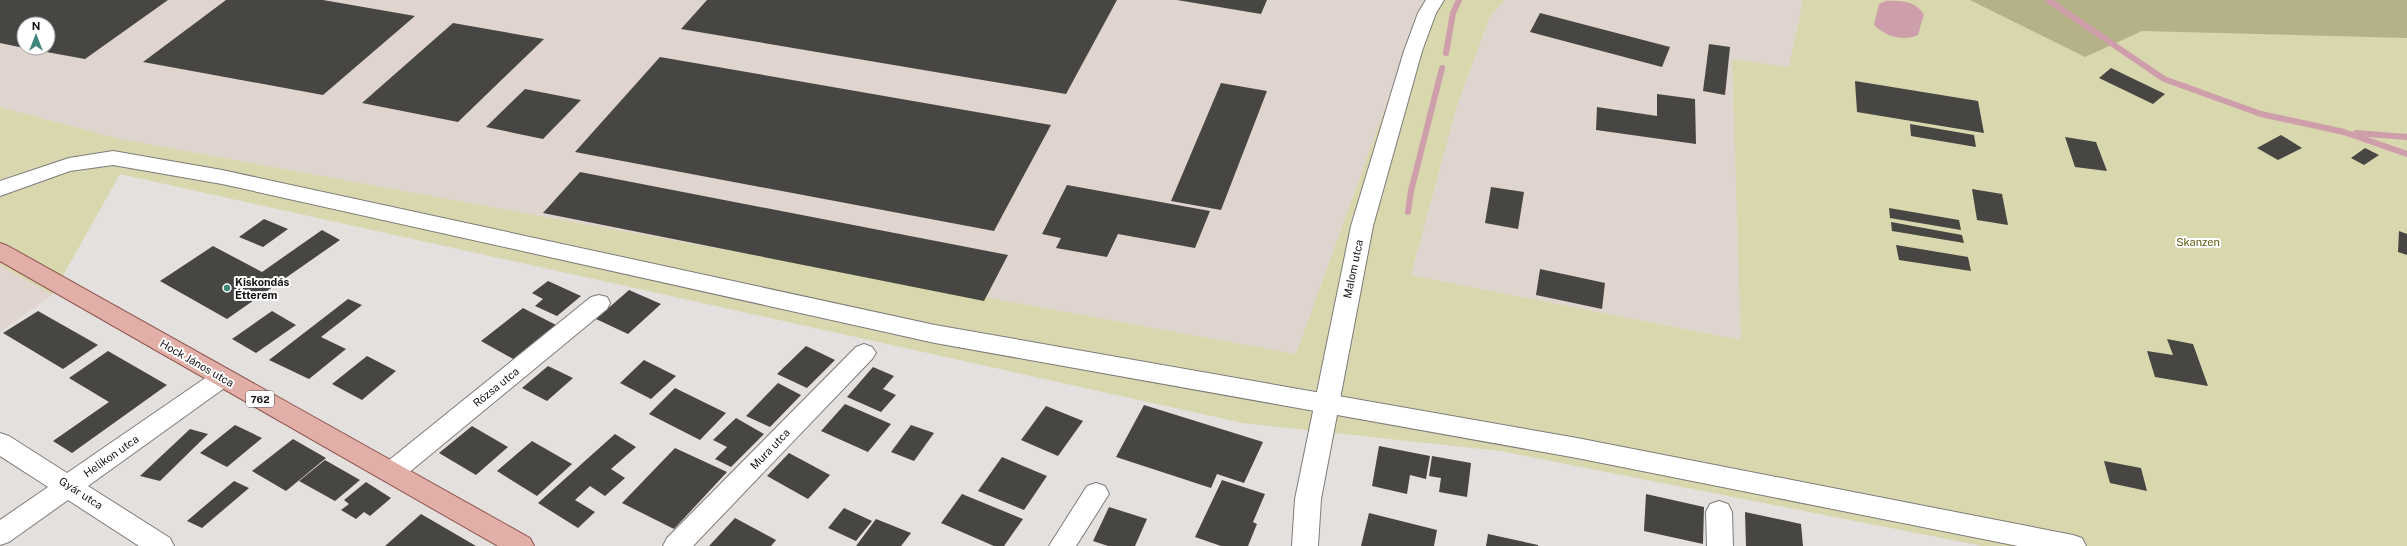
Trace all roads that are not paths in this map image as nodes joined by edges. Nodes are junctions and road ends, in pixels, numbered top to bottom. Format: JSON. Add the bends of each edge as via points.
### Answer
{"nodes":[{"id":1,"x":1435,"y":0,"type":"edge"},
{"id":2,"x":0,"y":188,"type":"edge"},
{"id":3,"x":0,"y":251,"type":"edge"},
{"id":4,"x":599,"y":302,"type":"dead end"},
{"id":5,"x":864,"y":353,"type":"dead end"},
{"id":6,"x":222,"y":378,"type":"junction"},
{"id":7,"x":1325,"y":405,"type":"junction"},
{"id":8,"x":0,"y":442,"type":"edge"},
{"id":9,"x":392,"y":472,"type":"junction"},
{"id":10,"x":69,"y":485,"type":"junction"},
{"id":11,"x":1096,"y":494,"type":"dead end"},
{"id":12,"x":1719,"y":512,"type":"dead end"},
{"id":13,"x":0,"y":534,"type":"edge"},
{"id":14,"x":161,"y":546,"type":"edge"},
{"id":15,"x":521,"y":546,"type":"edge"},
{"id":16,"x":676,"y":546,"type":"edge"},
{"id":17,"x":1062,"y":546,"type":"edge"},
{"id":18,"x":1305,"y":546,"type":"edge"},
{"id":19,"x":1720,"y":546,"type":"edge"},
{"id":20,"x":2073,"y":546,"type":"edge"}],
"edges":[{"from":1,"to":7,"type":"street","name":"Malom utca","via":[[1427,13],[1413,51],[1362,226]]},
{"from":2,"to":7,"type":"street","via":[[66,165],[97,158],[113,158],[222,177],[935,334]]},
{"from":3,"to":6,"type":"main road","name":"Hock János utca","number":"762"},
{"from":4,"to":9,"type":"street","name":"Rózsa utca"},
{"from":5,"to":16,"type":"street","name":"Mura utca"},
{"from":6,"to":9,"type":"main road","name":"Hock János utca","number":"762"},
{"from":6,"to":10,"type":"street","name":"Helikon utca"},
{"from":7,"to":18,"type":"street","name":"Malom utca","via":[[1308,499]]},
{"from":7,"to":20,"type":"street","via":[[1762,483]]},
{"from":8,"to":10,"type":"street","name":"Gyár utca"},
{"from":9,"to":15,"type":"main road","name":"Hock János utca","number":"762"},
{"from":10,"to":13,"type":"street","name":"Helikon utca"},
{"from":10,"to":14,"type":"street","name":"Gyár utca"},
{"from":11,"to":17,"type":"street"},
{"from":12,"to":19,"type":"street"}]}
